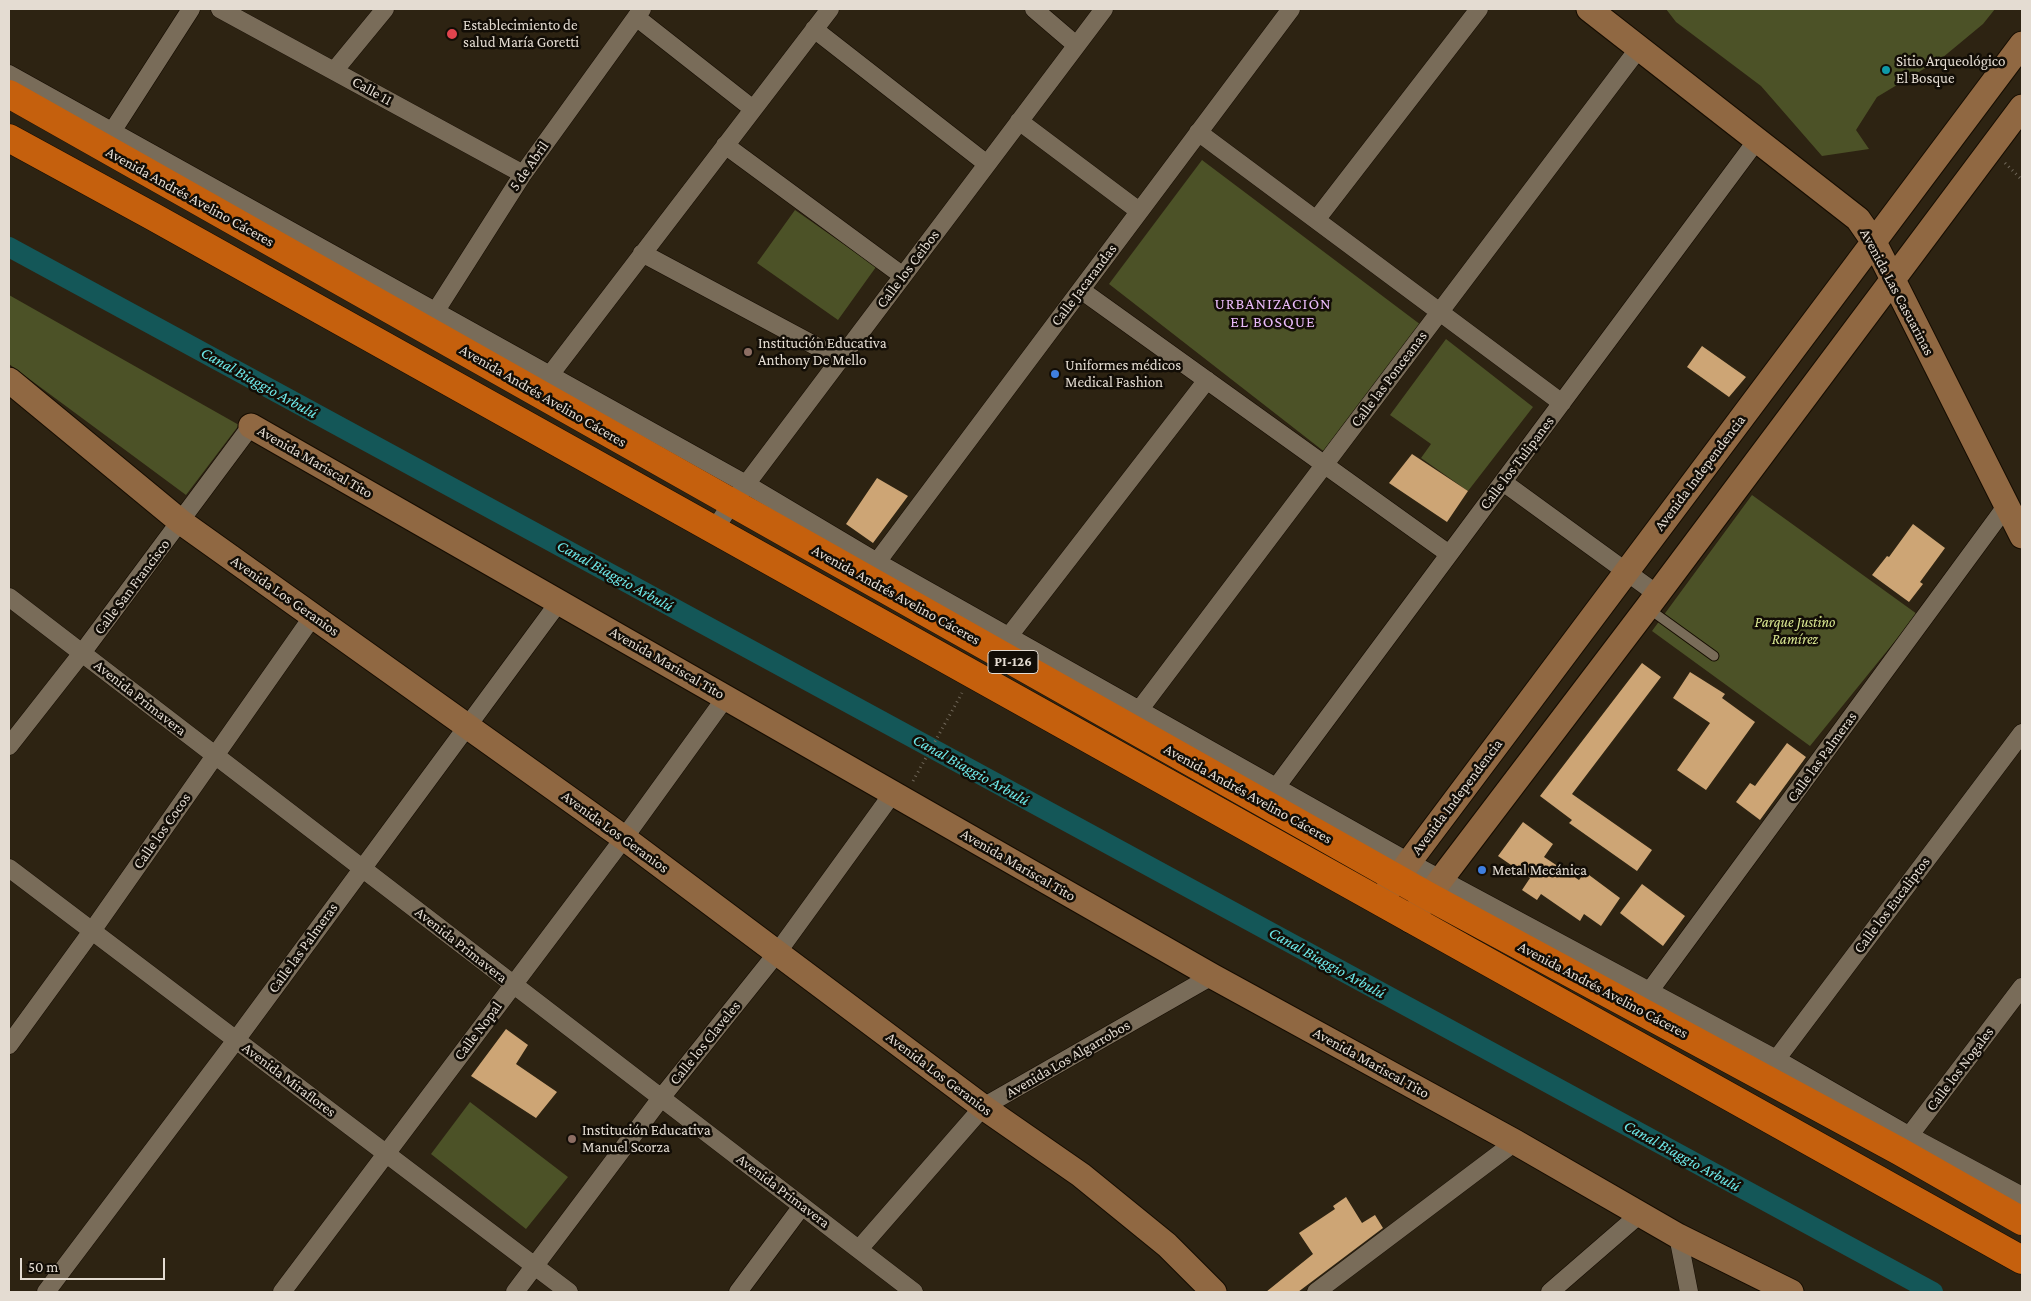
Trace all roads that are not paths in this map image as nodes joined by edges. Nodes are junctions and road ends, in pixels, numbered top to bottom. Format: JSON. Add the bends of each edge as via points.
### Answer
{"nodes":[{"id":1,"x":191,"y":9,"type":"edge"},
{"id":2,"x":220,"y":9,"type":"edge"},
{"id":3,"x":385,"y":9,"type":"edge"},
{"id":4,"x":830,"y":9,"type":"edge"},
{"id":5,"x":1034,"y":9,"type":"edge"},
{"id":6,"x":1104,"y":9,"type":"edge"},
{"id":7,"x":1291,"y":9,"type":"edge"},
{"id":8,"x":1479,"y":9,"type":"edge"},
{"id":9,"x":1589,"y":9,"type":"edge"},
{"id":10,"x":639,"y":13,"type":"edge"},
{"id":11,"x":814,"y":29,"type":"junction"},
{"id":12,"x":2022,"y":44,"type":"edge"},
{"id":13,"x":1076,"y":45,"type":"junction"},
{"id":14,"x":1639,"y":48,"type":"junction"},
{"id":15,"x":334,"y":71,"type":"junction"},
{"id":16,"x":9,"y":74,"type":"edge"},
{"id":17,"x":9,"y":94,"type":"edge"},
{"id":18,"x":2022,"y":106,"type":"edge"},
{"id":19,"x":753,"y":109,"type":"junction"},
{"id":20,"x":1019,"y":121,"type":"junction"},
{"id":21,"x":1198,"y":132,"type":"junction"},
{"id":22,"x":9,"y":138,"type":"edge"},
{"id":23,"x":107,"y":139,"type":"junction"},
{"id":24,"x":1757,"y":140,"type":"junction"},
{"id":25,"x":725,"y":145,"type":"junction"},
{"id":26,"x":987,"y":164,"type":"junction"},
{"id":27,"x":523,"y":174,"type":"junction"},
{"id":28,"x":1139,"y":211,"type":"junction"},
{"id":29,"x":1316,"y":220,"type":"junction"},
{"id":30,"x":1874,"y":242,"type":"junction"},
{"id":31,"x":642,"y":254,"type":"junction"},
{"id":32,"x":902,"y":276,"type":"junction"},
{"id":33,"x":1892,"y":279,"type":"junction"},
{"id":34,"x":1081,"y":290,"type":"junction"},
{"id":35,"x":1440,"y":312,"type":"junction"},
{"id":36,"x":430,"y":320,"type":"junction"},
{"id":37,"x":840,"y":359,"type":"junction"},
{"id":38,"x":1207,"y":380,"type":"junction"},
{"id":39,"x":10,"y":383,"type":"edge"},
{"id":40,"x":543,"y":384,"type":"junction"},
{"id":41,"x":1562,"y":403,"type":"junction"},
{"id":42,"x":251,"y":426,"type":"joint"},
{"id":43,"x":1325,"y":464,"type":"junction"},
{"id":44,"x":1502,"y":482,"type":"junction"},
{"id":45,"x":739,"y":493,"type":"junction"},
{"id":46,"x":2007,"y":505,"type":"junction"},
{"id":47,"x":180,"y":522,"type":"junction"},
{"id":48,"x":714,"y":530,"type":"junction"},
{"id":49,"x":2022,"y":536,"type":"edge"},
{"id":50,"x":1449,"y":554,"type":"junction"},
{"id":51,"x":877,"y":562,"type":"junction"},
{"id":52,"x":1626,"y":571,"type":"junction"},
{"id":53,"x":9,"y":597,"type":"edge"},
{"id":54,"x":1652,"y":601,"type":"junction"},
{"id":55,"x":559,"y":602,"type":"junction"},
{"id":56,"x":313,"y":616,"type":"junction"},
{"id":57,"x":1009,"y":636,"type":"junction"},
{"id":58,"x":82,"y":653,"type":"junction"},
{"id":59,"x":1714,"y":656,"type":"dead end"},
{"id":60,"x":726,"y":697,"type":"junction"},
{"id":61,"x":1140,"y":709,"type":"junction"},
{"id":62,"x":467,"y":726,"type":"junction"},
{"id":63,"x":2022,"y":733,"type":"edge"},
{"id":64,"x":9,"y":746,"type":"edge"},
{"id":65,"x":215,"y":755,"type":"junction"},
{"id":66,"x":1277,"y":786,"type":"junction"},
{"id":67,"x":893,"y":793,"type":"junction"},
{"id":68,"x":624,"y":838,"type":"junction"},
{"id":69,"x":9,"y":868,"type":"edge"},
{"id":70,"x":362,"y":868,"type":"junction"},
{"id":71,"x":1403,"y":870,"type":"junction"},
{"id":72,"x":1435,"y":888,"type":"junction"},
{"id":73,"x":1379,"y":902,"type":"junction"},
{"id":74,"x":1410,"y":920,"type":"junction"},
{"id":75,"x":92,"y":931,"type":"junction"},
{"id":76,"x":777,"y":953,"type":"junction"},
{"id":77,"x":1212,"y":976,"type":"junction"},
{"id":78,"x":513,"y":984,"type":"junction"},
{"id":79,"x":2022,"y":987,"type":"edge"},
{"id":80,"x":1643,"y":1000,"type":"junction"},
{"id":81,"x":236,"y":1040,"type":"junction"},
{"id":82,"x":9,"y":1045,"type":"edge"},
{"id":83,"x":1770,"y":1068,"type":"junction"},
{"id":84,"x":661,"y":1098,"type":"junction"},
{"id":85,"x":983,"y":1107,"type":"junction"},
{"id":86,"x":1515,"y":1142,"type":"junction"},
{"id":87,"x":1904,"y":1143,"type":"junction"},
{"id":88,"x":386,"y":1154,"type":"junction"},
{"id":89,"x":2022,"y":1196,"type":"edge"},
{"id":90,"x":802,"y":1206,"type":"junction"},
{"id":91,"x":1640,"y":1214,"type":"junction"},
{"id":92,"x":2022,"y":1220,"type":"edge"},
{"id":93,"x":1678,"y":1236,"type":"junction"},
{"id":94,"x":859,"y":1249,"type":"junction"},
{"id":95,"x":2022,"y":1260,"type":"edge"},
{"id":96,"x":534,"y":1266,"type":"junction"},
{"id":97,"x":46,"y":1292,"type":"edge"},
{"id":98,"x":282,"y":1292,"type":"edge"},
{"id":99,"x":515,"y":1292,"type":"edge"},
{"id":100,"x":569,"y":1292,"type":"edge"},
{"id":101,"x":738,"y":1292,"type":"edge"},
{"id":102,"x":914,"y":1292,"type":"edge"},
{"id":103,"x":1214,"y":1292,"type":"edge"},
{"id":104,"x":1316,"y":1292,"type":"edge"},
{"id":105,"x":1550,"y":1292,"type":"edge"},
{"id":106,"x":1689,"y":1292,"type":"edge"},
{"id":107,"x":1792,"y":1292,"type":"edge"}],
"edges":[{"from":1,"to":23,"type":"street"},
{"from":2,"to":15,"type":"street","name":"Calle 11"},
{"from":3,"to":15,"type":"street"},
{"from":4,"to":11,"type":"street"},
{"from":5,"to":13,"type":"street"},
{"from":6,"to":13,"type":"street","name":"Calle los Ceibos"},
{"from":7,"to":21,"type":"street","name":"Calle Jacarandas"},
{"from":8,"to":29,"type":"street"},
{"from":9,"to":14,"type":"street","name":"Avenida Las Casuarinas"},
{"from":10,"to":19,"type":"street"},
{"from":10,"to":27,"type":"street","name":"5 de Abril"},
{"from":11,"to":19,"type":"street"},
{"from":11,"to":26,"type":"street"},
{"from":12,"to":30,"type":"street","name":"Avenida Independencia"},
{"from":13,"to":20,"type":"street","name":"Calle los Ceibos"},
{"from":14,"to":24,"type":"street","name":"Avenida Las Casuarinas"},
{"from":14,"to":35,"type":"street","name":"Calle las Ponceanas"},
{"from":15,"to":27,"type":"street","name":"Calle 11"},
{"from":16,"to":23,"type":"street","name":"Avenida Andrés Avelino Cáceres"},
{"from":17,"to":23,"type":"highway","name":"Avenida Andrés Avelino Cáceres","number":"PI-126"},
{"from":18,"to":33,"type":"street"},
{"from":19,"to":25,"type":"street"},
{"from":20,"to":26,"type":"street","name":"Calle los Ceibos"},
{"from":20,"to":28,"type":"street"},
{"from":21,"to":28,"type":"street","name":"Calle Jacarandas"},
{"from":21,"to":29,"type":"street"},
{"from":22,"to":48,"type":"highway","name":"Avenida Andrés Avelino Cáceres","number":"PI-126"},
{"from":23,"to":36,"type":"highway","name":"Avenida Andrés Avelino Cáceres","number":"PI-126"},
{"from":24,"to":30,"type":"street","name":"Avenida Las Casuarinas","via":[[1858,219]]},
{"from":24,"to":41,"type":"street","name":"Calle los Tulipanes"},
{"from":25,"to":31,"type":"street"},
{"from":25,"to":32,"type":"street"},
{"from":26,"to":32,"type":"street","name":"Calle los Ceibos"},
{"from":27,"to":36,"type":"street","name":"5 de Abril"},
{"from":28,"to":34,"type":"street","name":"Calle Jacarandas"},
{"from":29,"to":35,"type":"street"},
{"from":30,"to":33,"type":"street","name":"Avenida Las Casuarinas"},
{"from":30,"to":52,"type":"street","name":"Avenida Independencia"},
{"from":31,"to":37,"type":"street"},
{"from":31,"to":40,"type":"street"},
{"from":32,"to":37,"type":"street","name":"Calle los Ceibos"},
{"from":33,"to":46,"type":"street","name":"Avenida Las Casuarinas"},
{"from":33,"to":54,"type":"street"},
{"from":34,"to":38,"type":"street"},
{"from":34,"to":51,"type":"street","name":"Calle Jacarandas"},
{"from":35,"to":41,"type":"street"},
{"from":35,"to":43,"type":"street","name":"Calle las Ponceanas"},
{"from":36,"to":40,"type":"highway","name":"Avenida Andrés Avelino Cáceres","number":"PI-126"},
{"from":37,"to":45,"type":"street","name":"Calle los Ceibos"},
{"from":38,"to":43,"type":"street"},
{"from":38,"to":57,"type":"street"},
{"from":39,"to":47,"type":"street","name":"Avenida Los Geranios"},
{"from":40,"to":45,"type":"highway","name":"Avenida Andrés Avelino Cáceres","number":"PI-126"},
{"from":41,"to":44,"type":"street","name":"Calle los Tulipanes"},
{"from":42,"to":47,"type":"street","name":"Calle San Francisco"},
{"from":42,"to":55,"type":"street","name":"Avenida Mariscal Tito"},
{"from":43,"to":50,"type":"street"},
{"from":43,"to":61,"type":"street","name":"Calle las Ponceanas"},
{"from":44,"to":50,"type":"street","name":"Calle los Tulipanes"},
{"from":44,"to":52,"type":"street"},
{"from":45,"to":48,"type":"street","name":"Calle los Ceibos"},
{"from":45,"to":51,"type":"street","name":"Avenida Andrés Avelino Cáceres"},
{"from":45,"to":71,"type":"highway","name":"Avenida Andrés Avelino Cáceres","number":"PI-126"},
{"from":46,"to":49,"type":"street","name":"Avenida Las Casuarinas"},
{"from":46,"to":80,"type":"street","name":"Calle las Palmeras"},
{"from":47,"to":56,"type":"street","name":"Avenida Los Geranios"},
{"from":47,"to":58,"type":"street","name":"Calle San Francisco"},
{"from":48,"to":73,"type":"highway","name":"Avenida Andrés Avelino Cáceres","number":"PI-126"},
{"from":50,"to":66,"type":"street","name":"Calle los Tulipanes"},
{"from":51,"to":57,"type":"street","name":"Avenida Andrés Avelino Cáceres"},
{"from":52,"to":54,"type":"street"},
{"from":52,"to":71,"type":"street","name":"Avenida Independencia"},
{"from":53,"to":58,"type":"street","name":"Avenida Primavera"},
{"from":54,"to":59,"type":"lane"},
{"from":54,"to":72,"type":"street"},
{"from":55,"to":60,"type":"street","name":"Avenida Mariscal Tito"},
{"from":55,"to":62,"type":"street","name":"Calle las Palmeras"},
{"from":56,"to":62,"type":"street","name":"Avenida Los Geranios"},
{"from":56,"to":65,"type":"street","name":"Calle los Cocos"},
{"from":57,"to":61,"type":"street","name":"Avenida Andrés Avelino Cáceres"},
{"from":58,"to":64,"type":"street","name":"Calle San Francisco"},
{"from":58,"to":65,"type":"street","name":"Avenida Primavera"},
{"from":60,"to":67,"type":"street","name":"Avenida Mariscal Tito"},
{"from":60,"to":68,"type":"street","name":"Calle Nopal"},
{"from":61,"to":66,"type":"street","name":"Avenida Andrés Avelino Cáceres"},
{"from":62,"to":68,"type":"street","name":"Avenida Los Geranios"},
{"from":62,"to":70,"type":"street","name":"Calle las Palmeras"},
{"from":63,"to":83,"type":"street","name":"Calle los Eucaliptos"},
{"from":65,"to":70,"type":"street","name":"Avenida Primavera"},
{"from":65,"to":75,"type":"street","name":"Calle los Cocos"},
{"from":66,"to":71,"type":"street","name":"Avenida Andrés Avelino Cáceres"},
{"from":67,"to":76,"type":"street","name":"Calle los Claveles"},
{"from":67,"to":77,"type":"street","name":"Avenida Mariscal Tito"},
{"from":68,"to":76,"type":"street","name":"Avenida Los Geranios"},
{"from":68,"to":78,"type":"street","name":"Calle Nopal"},
{"from":69,"to":75,"type":"street","name":"Avenida Miraflores"},
{"from":70,"to":78,"type":"street","name":"Avenida Primavera"},
{"from":70,"to":81,"type":"street","name":"Calle las Palmeras"},
{"from":71,"to":72,"type":"highway","name":"Avenida Andrés Avelino Cáceres","number":"PI-126"},
{"from":71,"to":73,"type":"street","name":"Avenida Independencia"},
{"from":72,"to":74,"type":"street"},
{"from":72,"to":80,"type":"highway","name":"Avenida Andrés Avelino Cáceres","number":"PI-126"},
{"from":73,"to":74,"type":"highway","name":"Avenida Andrés Avelino Cáceres","number":"PI-126"},
{"from":74,"to":95,"type":"highway","name":"Avenida Andrés Avelino Cáceres","number":"PI-126"},
{"from":75,"to":81,"type":"street","name":"Avenida Miraflores"},
{"from":75,"to":82,"type":"street","name":"Calle los Cocos"},
{"from":76,"to":84,"type":"street","name":"Calle los Claveles"},
{"from":76,"to":85,"type":"street","name":"Avenida Los Geranios"},
{"from":77,"to":85,"type":"street","name":"Avenida Los Algarrobos"},
{"from":77,"to":86,"type":"street","name":"Avenida Mariscal Tito"},
{"from":78,"to":84,"type":"street","name":"Avenida Primavera"},
{"from":78,"to":88,"type":"street","name":"Calle Nopal"},
{"from":79,"to":87,"type":"street","name":"Calle los Nogales"},
{"from":80,"to":83,"type":"highway","name":"Avenida Andrés Avelino Cáceres","number":"PI-126"},
{"from":81,"to":88,"type":"street","name":"Avenida Miraflores"},
{"from":81,"to":97,"type":"street","name":"Calle las Palmeras"},
{"from":83,"to":87,"type":"highway","name":"Avenida Andrés Avelino Cáceres","number":"PI-126"},
{"from":84,"to":90,"type":"street","name":"Avenida Primavera"},
{"from":84,"to":96,"type":"street","name":"Calle los Claveles"},
{"from":85,"to":94,"type":"street","name":"Avenida Los Algarrobos"},
{"from":85,"to":103,"type":"street","name":"Avenida Los Geranios","via":[[1081,1175],[1167,1245]]},
{"from":86,"to":91,"type":"street","name":"Avenida Mariscal Tito"},
{"from":86,"to":104,"type":"street"},
{"from":87,"to":89,"type":"street","name":"Avenida Andrés Avelino Cáceres"},
{"from":87,"to":92,"type":"highway","name":"Avenida Andrés Avelino Cáceres","number":"PI-126"},
{"from":88,"to":96,"type":"street","name":"Avenida Miraflores"},
{"from":88,"to":98,"type":"street","name":"Calle Nopal"},
{"from":90,"to":94,"type":"street","name":"Avenida Primavera"},
{"from":90,"to":101,"type":"street"},
{"from":91,"to":93,"type":"street","name":"Avenida Mariscal Tito"},
{"from":91,"to":105,"type":"street"},
{"from":93,"to":106,"type":"street"},
{"from":93,"to":107,"type":"street","name":"Avenida Mariscal Tito"},
{"from":94,"to":102,"type":"street","name":"Avenida Primavera"},
{"from":96,"to":99,"type":"street","name":"Calle los Claveles"},
{"from":96,"to":100,"type":"street","name":"Avenida Miraflores"}]}
